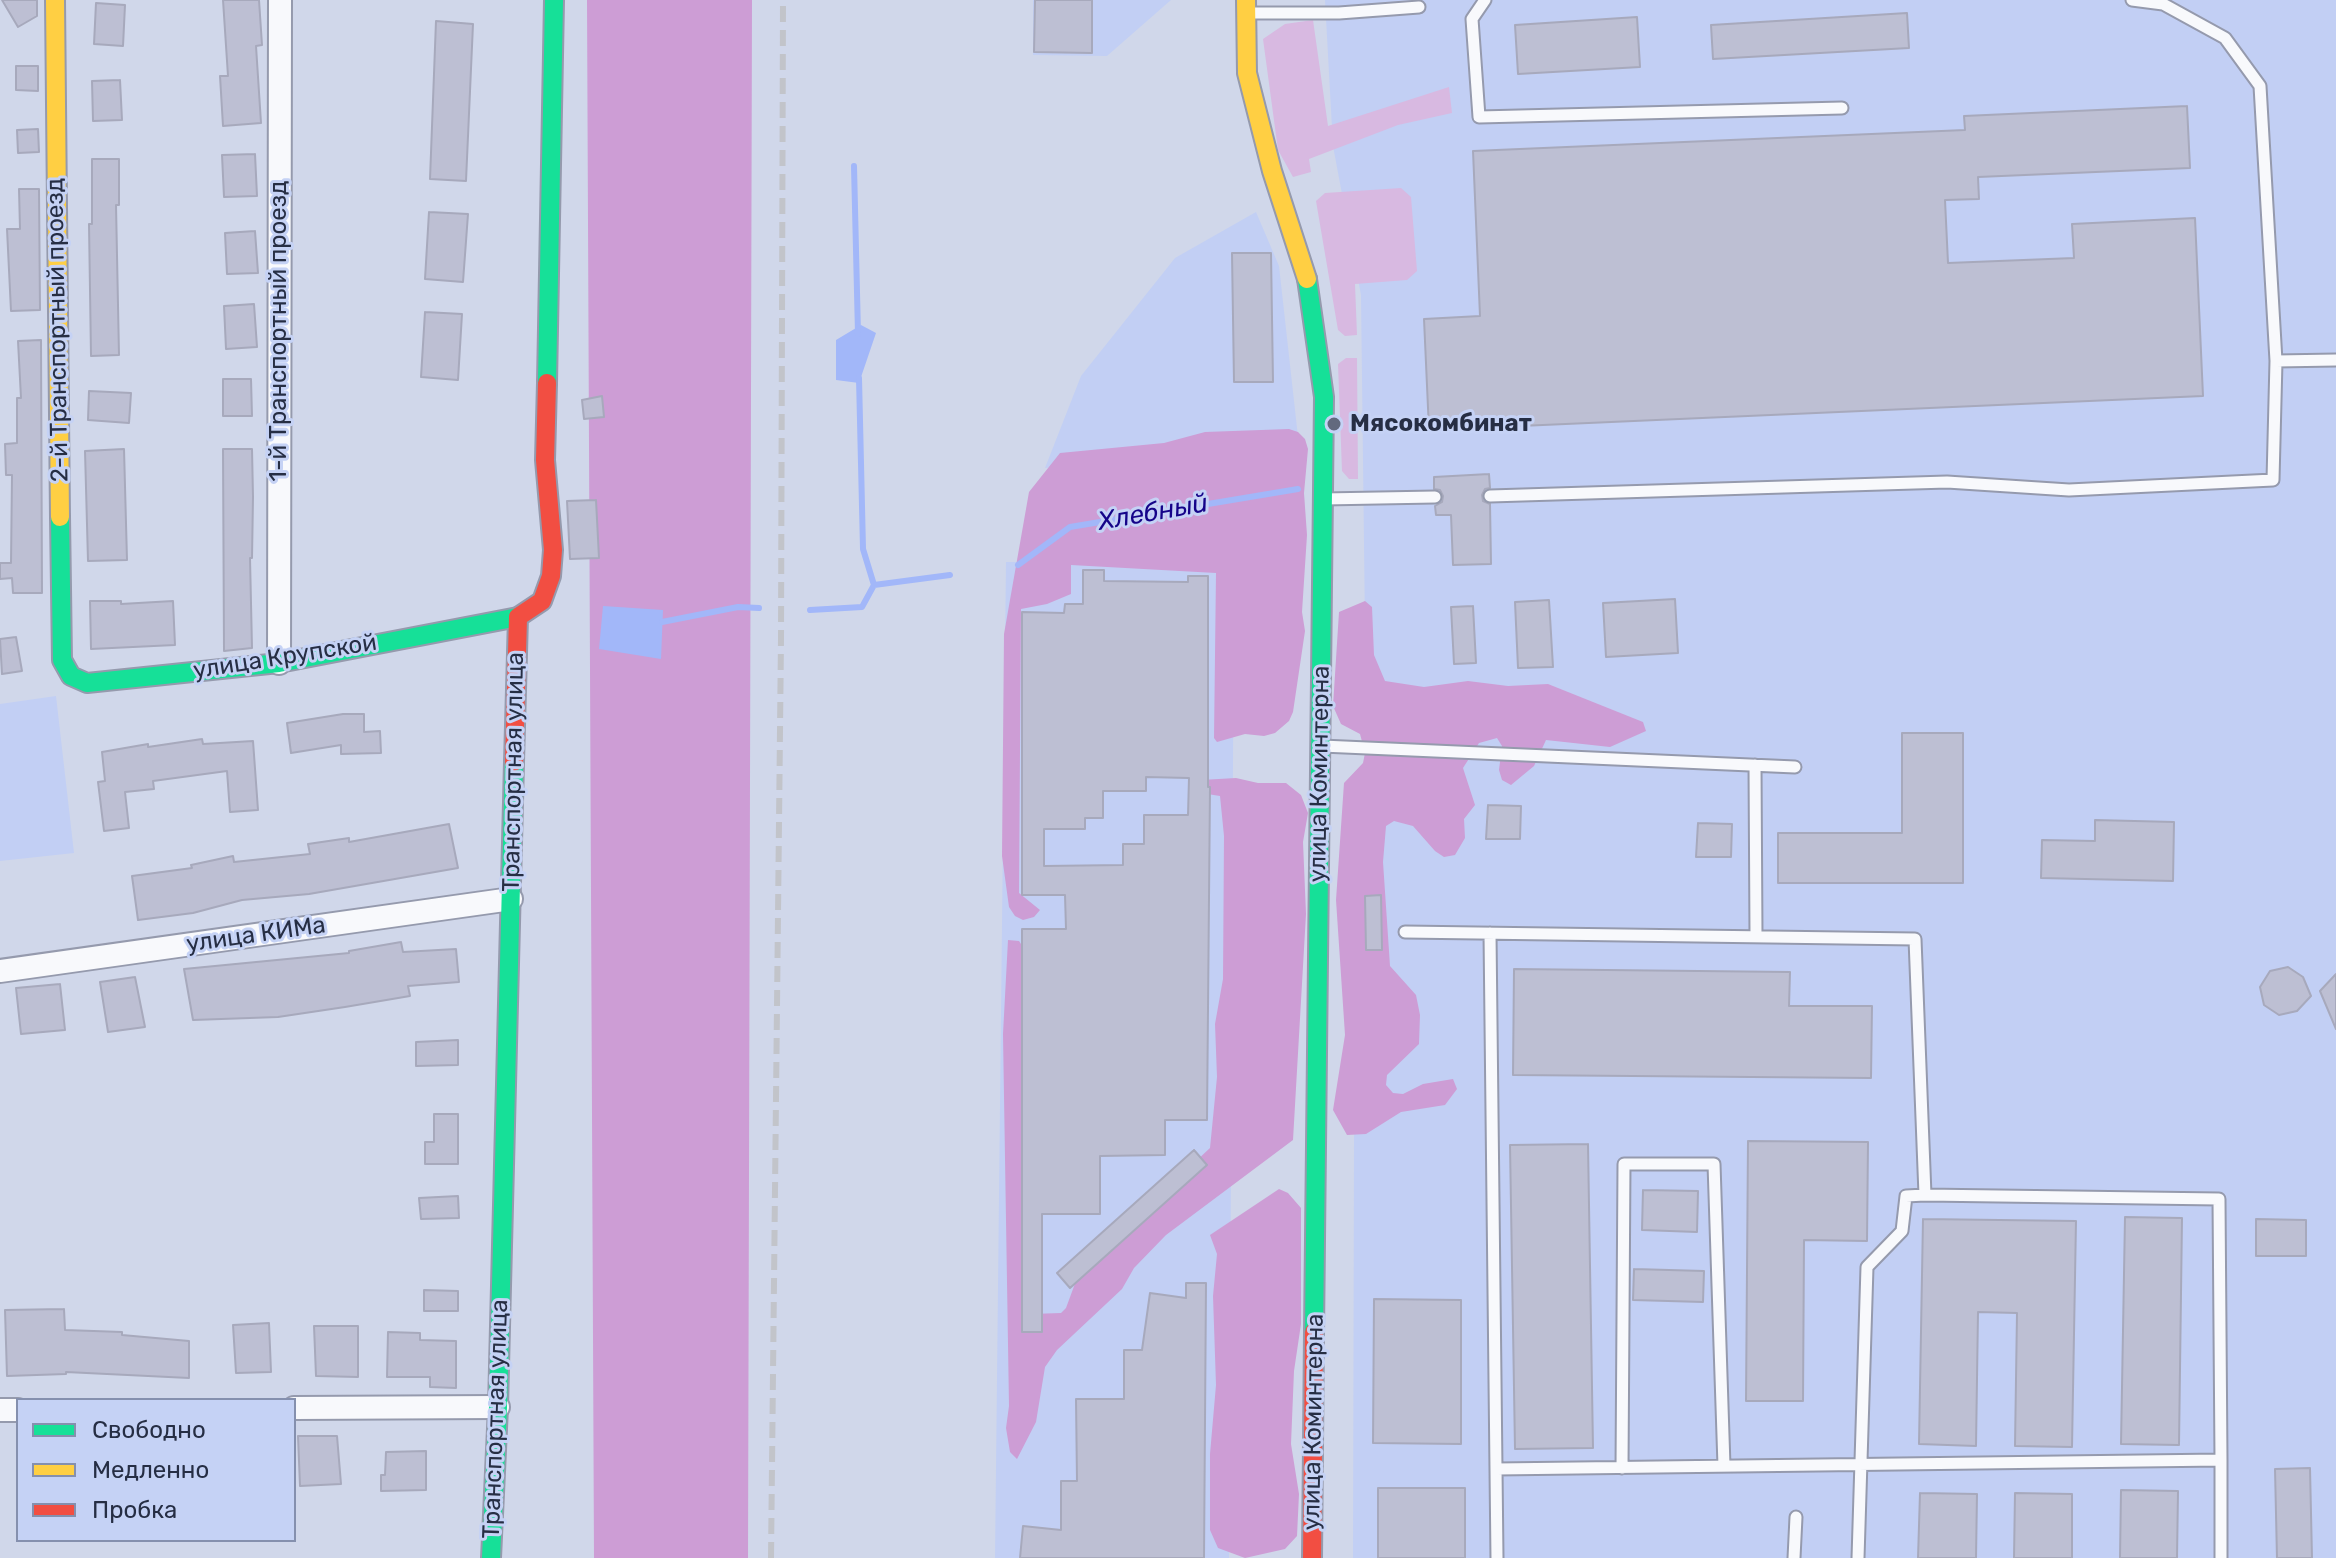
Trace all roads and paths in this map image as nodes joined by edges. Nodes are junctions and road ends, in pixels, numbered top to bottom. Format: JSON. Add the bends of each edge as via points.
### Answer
{"nodes":[{"id":1,"x":55,"y":0,"type":"edge"},
{"id":2,"x":280,"y":0,"type":"edge"},
{"id":3,"x":554,"y":0,"type":"edge"},
{"id":4,"x":1485,"y":0,"type":"edge"},
{"id":5,"x":2132,"y":0,"type":"edge"},
{"id":6,"x":1246,"y":7,"type":"edge"},
{"id":7,"x":1419,"y":7,"type":"dead end"},
{"id":8,"x":1842,"y":108,"type":"dead end"},
{"id":9,"x":2336,"y":360,"type":"edge"},
{"id":10,"x":2276,"y":361,"type":"junction"},
{"id":11,"x":1490,"y":496,"type":"dead end"},
{"id":12,"x":1435,"y":497,"type":"dead end"},
{"id":13,"x":1323,"y":499,"type":"junction"},
{"id":14,"x":518,"y":617,"type":"junction"},
{"id":15,"x":62,"y":660,"type":"joint"},
{"id":16,"x":279,"y":663,"type":"junction"},
{"id":17,"x":1321,"y":746,"type":"junction"},
{"id":18,"x":1755,"y":765,"type":"junction"},
{"id":19,"x":1795,"y":767,"type":"dead end"},
{"id":20,"x":511,"y":899,"type":"junction"},
{"id":21,"x":1405,"y":932,"type":"dead end"},
{"id":22,"x":1490,"y":933,"type":"junction"},
{"id":23,"x":1756,"y":935,"type":"junction"},
{"id":24,"x":0,"y":971,"type":"edge"},
{"id":25,"x":1925,"y":1195,"type":"junction"},
{"id":26,"x":498,"y":1407,"type":"junction"},
{"id":27,"x":296,"y":1408,"type":"edge"},
{"id":28,"x":2221,"y":1460,"type":"junction"},
{"id":29,"x":1862,"y":1464,"type":"junction"},
{"id":30,"x":1724,"y":1466,"type":"junction"},
{"id":31,"x":1622,"y":1468,"type":"junction"},
{"id":32,"x":1496,"y":1469,"type":"junction"},
{"id":33,"x":1796,"y":1517,"type":"dead end"},
{"id":34,"x":491,"y":1558,"type":"edge"},
{"id":35,"x":1312,"y":1558,"type":"edge"},
{"id":36,"x":1497,"y":1558,"type":"edge"},
{"id":37,"x":1794,"y":1558,"type":"edge"},
{"id":38,"x":1858,"y":1558,"type":"edge"},
{"id":39,"x":2221,"y":1558,"type":"edge"}],
"edges":[{"from":1,"to":15,"type":"street","name":"2-й Транспортный проезд"},
{"from":2,"to":16,"type":"street","name":"1-й Транспортный проезд"},
{"from":3,"to":14,"type":"street","name":"Транспортная улица","via":[[545,460],[553,550],[542,601]]},
{"from":4,"to":8,"type":"lane","via":[[1472,19],[1479,117]]},
{"from":5,"to":10,"type":"lane","via":[[2163,4],[2225,38],[2260,86]]},
{"from":6,"to":7,"type":"lane","via":[[1339,13]]},
{"from":6,"to":13,"type":"street","name":"улица Коминтерна","via":[[1247,73],[1272,171],[1306,269],[1324,397]]},
{"from":9,"to":10,"type":"lane"},
{"from":10,"to":11,"type":"lane","via":[[2273,480],[2069,490],[1947,482]]},
{"from":12,"to":13,"type":"lane"},
{"from":13,"to":17,"type":"street","name":"улица Коминтерна"},
{"from":14,"to":16,"type":"street","name":"улица Крупской"},
{"from":14,"to":20,"type":"street","name":"Транспортная улица"},
{"from":15,"to":16,"type":"street","name":"улица Крупской","via":[[71,676],[87,683]]},
{"from":17,"to":18,"type":"lane"},
{"from":17,"to":35,"type":"street","name":"улица Коминтерна"},
{"from":18,"to":19,"type":"lane"},
{"from":18,"to":23,"type":"lane"},
{"from":20,"to":24,"type":"street","name":"улица КИМа"},
{"from":20,"to":26,"type":"street","name":"Транспортная улица"},
{"from":21,"to":22,"type":"lane"},
{"from":22,"to":23,"type":"lane"},
{"from":22,"to":32,"type":"lane"},
{"from":23,"to":25,"type":"lane","via":[[1915,939]]},
{"from":25,"to":28,"type":"lane","via":[[2219,1199]]},
{"from":25,"to":29,"type":"lane","via":[[1906,1196],[1902,1231],[1867,1267]]},
{"from":26,"to":27,"type":"street"},
{"from":26,"to":34,"type":"street","name":"Транспортная улица"},
{"from":28,"to":29,"type":"lane"},
{"from":28,"to":39,"type":"lane"},
{"from":29,"to":30,"type":"lane"},
{"from":29,"to":38,"type":"lane"},
{"from":30,"to":31,"type":"lane"},
{"from":30,"to":31,"type":"lane","via":[[1714,1164],[1624,1164]]},
{"from":31,"to":32,"type":"lane"},
{"from":32,"to":36,"type":"lane"},
{"from":33,"to":37,"type":"lane"}]}
